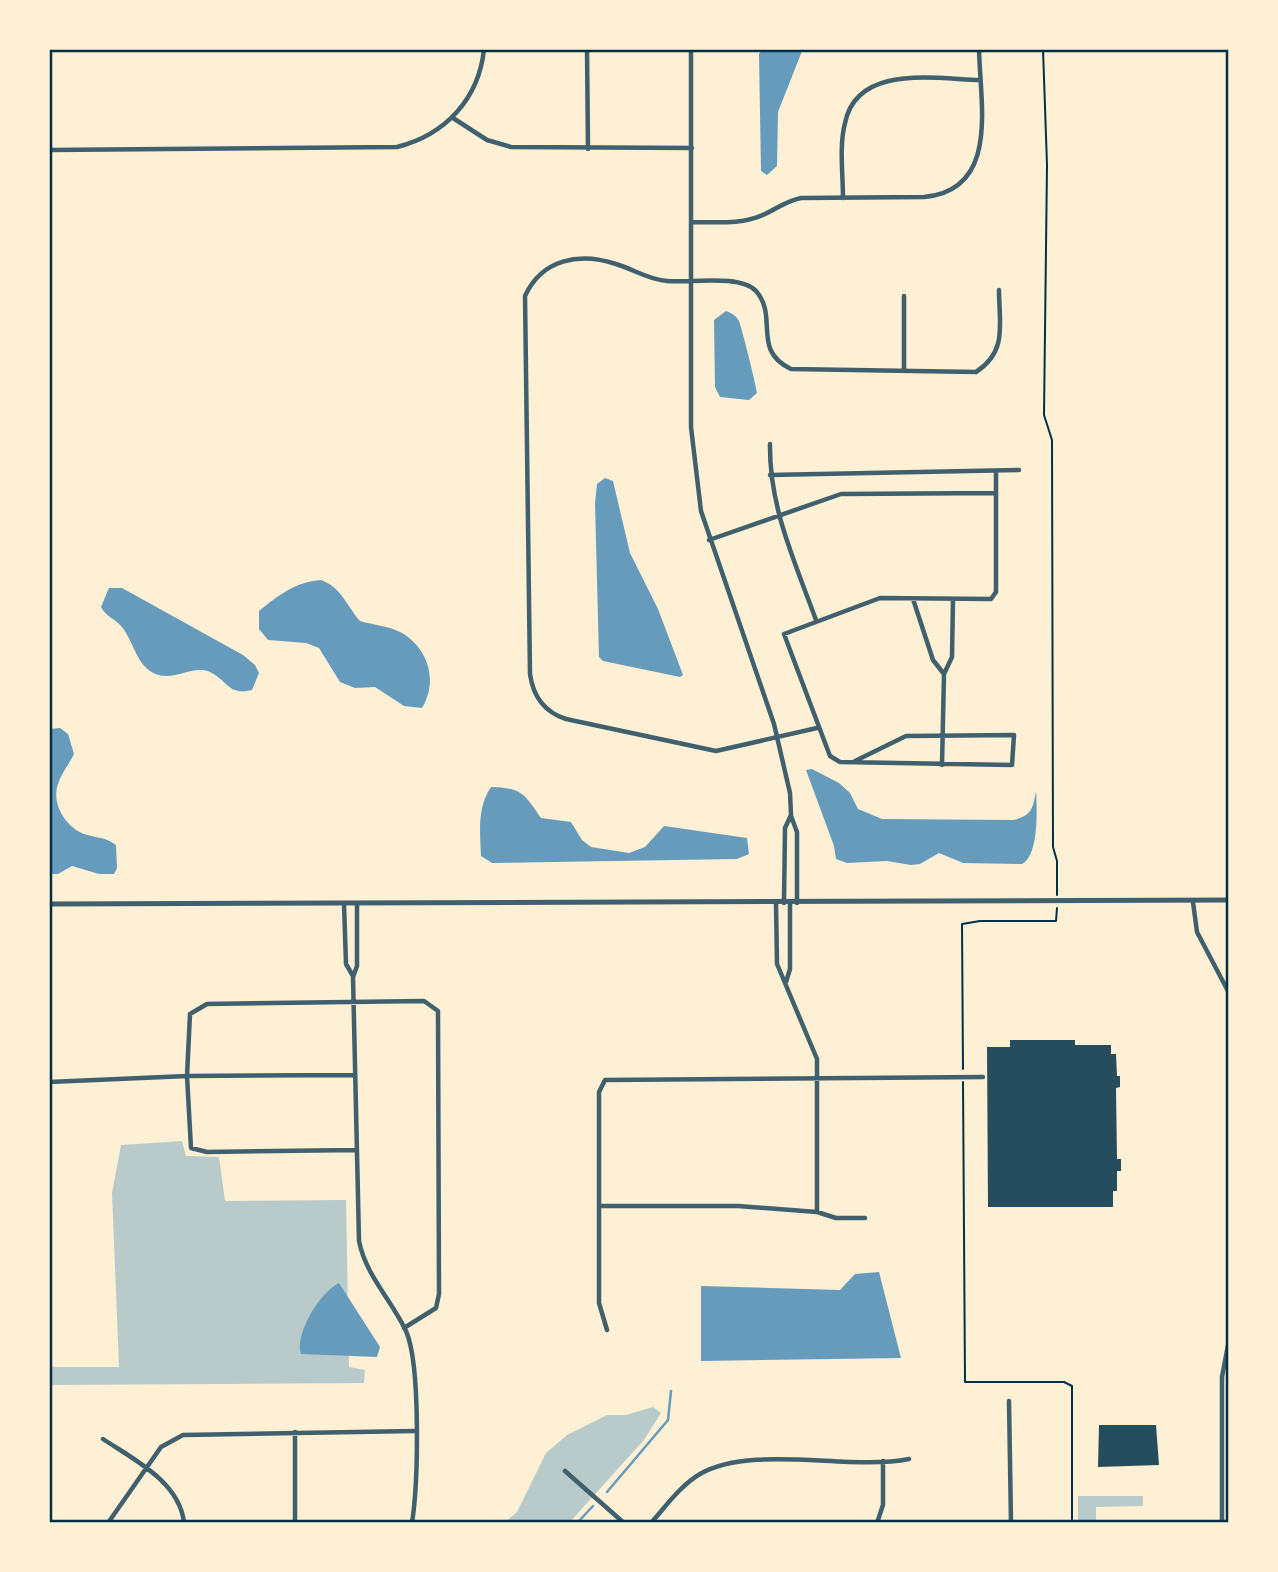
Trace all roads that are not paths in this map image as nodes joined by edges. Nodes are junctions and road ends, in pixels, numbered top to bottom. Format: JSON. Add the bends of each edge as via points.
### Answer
{"nodes":[{"id":1,"x":484,"y":49,"type":"edge"},
{"id":2,"x":587,"y":49,"type":"edge"},
{"id":3,"x":691,"y":49,"type":"edge"},
{"id":4,"x":979,"y":49,"type":"edge"},
{"id":5,"x":980,"y":80,"type":"junction"},
{"id":6,"x":453,"y":118,"type":"junction"},
{"id":7,"x":692,"y":148,"type":"junction"},
{"id":8,"x":588,"y":149,"type":"junction"},
{"id":9,"x":49,"y":150,"type":"edge"},
{"id":10,"x":843,"y":198,"type":"junction"},
{"id":11,"x":692,"y":222,"type":"junction"},
{"id":12,"x":692,"y":282,"type":"junction"},
{"id":13,"x":999,"y":290,"type":"dead end"},
{"id":14,"x":904,"y":296,"type":"dead end"},
{"id":15,"x":904,"y":371,"type":"junction"},
{"id":16,"x":770,"y":444,"type":"dead end"},
{"id":17,"x":1019,"y":470,"type":"dead end"},
{"id":18,"x":996,"y":471,"type":"junction"},
{"id":19,"x":770,"y":475,"type":"junction"},
{"id":20,"x":996,"y":493,"type":"junction"},
{"id":21,"x":777,"y":515,"type":"junction"},
{"id":22,"x":709,"y":540,"type":"junction"},
{"id":23,"x":913,"y":598,"type":"junction"},
{"id":24,"x":953,"y":599,"type":"junction"},
{"id":25,"x":816,"y":620,"type":"junction"},
{"id":26,"x":944,"y":674,"type":"junction"},
{"id":27,"x":817,"y":728,"type":"junction"},
{"id":28,"x":943,"y":736,"type":"junction"},
{"id":29,"x":778,"y":738,"type":"junction"},
{"id":30,"x":855,"y":761,"type":"junction"},
{"id":31,"x":942,"y":765,"type":"junction"},
{"id":32,"x":791,"y":815,"type":"junction"},
{"id":33,"x":1229,"y":900,"type":"edge"},
{"id":34,"x":1193,"y":902,"type":"junction"},
{"id":35,"x":50,"y":903,"type":"edge"},
{"id":36,"x":776,"y":903,"type":"junction"},
{"id":37,"x":790,"y":903,"type":"junction"},
{"id":38,"x":344,"y":904,"type":"junction"},
{"id":39,"x":357,"y":904,"type":"junction"},
{"id":40,"x":353,"y":977,"type":"junction"},
{"id":41,"x":786,"y":983,"type":"junction"},
{"id":42,"x":1229,"y":993,"type":"edge"},
{"id":43,"x":354,"y":1003,"type":"junction"},
{"id":44,"x":355,"y":1076,"type":"junction"},
{"id":45,"x":983,"y":1077,"type":"dead end"},
{"id":46,"x":187,"y":1078,"type":"junction"},
{"id":47,"x":819,"y":1078,"type":"junction"},
{"id":48,"x":49,"y":1082,"type":"edge"},
{"id":49,"x":357,"y":1150,"type":"junction"},
{"id":50,"x":599,"y":1206,"type":"junction"},
{"id":51,"x":817,"y":1212,"type":"junction"},
{"id":52,"x":865,"y":1218,"type":"dead end"},
{"id":53,"x":404,"y":1328,"type":"junction"},
{"id":54,"x":607,"y":1330,"type":"dead end"},
{"id":55,"x":1229,"y":1340,"type":"edge"},
{"id":56,"x":1222,"y":1377,"type":"junction"},
{"id":57,"x":1229,"y":1377,"type":"edge"},
{"id":58,"x":1009,"y":1401,"type":"dead end"},
{"id":59,"x":415,"y":1431,"type":"junction"},
{"id":60,"x":295,"y":1432,"type":"junction"},
{"id":61,"x":103,"y":1439,"type":"dead end"},
{"id":62,"x":909,"y":1460,"type":"dead end"},
{"id":63,"x":883,"y":1461,"type":"junction"},
{"id":64,"x":146,"y":1468,"type":"junction"},
{"id":65,"x":565,"y":1471,"type":"dead end"},
{"id":66,"x":108,"y":1523,"type":"edge"},
{"id":67,"x":184,"y":1523,"type":"edge"},
{"id":68,"x":295,"y":1523,"type":"edge"},
{"id":69,"x":412,"y":1523,"type":"edge"},
{"id":70,"x":624,"y":1523,"type":"edge"},
{"id":71,"x":651,"y":1523,"type":"edge"},
{"id":72,"x":877,"y":1523,"type":"edge"},
{"id":73,"x":1011,"y":1523,"type":"edge"},
{"id":74,"x":1222,"y":1523,"type":"edge"}],
"edges":[{"from":1,"to":6,"type":"street","via":[[475,85]]},
{"from":2,"to":8,"type":"street"},
{"from":3,"to":7,"type":"street"},
{"from":4,"to":5,"type":"street"},
{"from":5,"to":10,"type":"street","via":[[980,150],[977,163],[962,182],[941,196]]},
{"from":5,"to":10,"type":"street","via":[[886,80],[860,94],[845,120]]},
{"from":6,"to":8,"type":"street","via":[[503,146]]},
{"from":6,"to":9,"type":"street","via":[[426,138],[391,148]]},
{"from":7,"to":8,"type":"street"},
{"from":7,"to":11,"type":"street"},
{"from":10,"to":11,"type":"street","via":[[787,201],[742,222]]},
{"from":11,"to":12,"type":"street"},
{"from":12,"to":15,"type":"street","via":[[737,282],[755,291],[766,313],[770,352],[791,369]]},
{"from":12,"to":22,"type":"street","via":[[691,427],[696,481]]},
{"from":12,"to":29,"type":"street","via":[[664,281],[617,264],[579,258],[552,265],[536,277],[525,296],[530,674],[535,693],[556,715],[716,751]]},
{"from":13,"to":15,"type":"street","via":[[999,341],[996,356],[988,364],[976,372]]},
{"from":14,"to":15,"type":"street"},
{"from":16,"to":19,"type":"street"},
{"from":17,"to":18,"type":"street"},
{"from":18,"to":19,"type":"street"},
{"from":18,"to":20,"type":"street"},
{"from":19,"to":21,"type":"street"},
{"from":20,"to":21,"type":"street","via":[[841,494]]},
{"from":20,"to":24,"type":"street","via":[[996,592],[991,599]]},
{"from":21,"to":22,"type":"street"},
{"from":21,"to":25,"type":"street"},
{"from":22,"to":29,"type":"street"},
{"from":23,"to":24,"type":"street"},
{"from":23,"to":25,"type":"street","via":[[880,598]]},
{"from":23,"to":26,"type":"street","via":[[933,660]]},
{"from":24,"to":26,"type":"street","via":[[952,657]]},
{"from":25,"to":27,"type":"street","via":[[784,634]]},
{"from":26,"to":28,"type":"street"},
{"from":27,"to":29,"type":"street"},
{"from":27,"to":30,"type":"street","via":[[830,756],[840,762]]},
{"from":28,"to":30,"type":"street","via":[[906,736]]},
{"from":28,"to":31,"type":"street"},
{"from":28,"to":31,"type":"street","via":[[1014,735],[1012,765]]},
{"from":29,"to":32,"type":"street"},
{"from":30,"to":31,"type":"street"},
{"from":32,"to":37,"type":"street","via":[[797,832]]},
{"from":32,"to":37,"type":"street","via":[[785,828]]},
{"from":33,"to":34,"type":"street"},
{"from":34,"to":37,"type":"street"},
{"from":34,"to":42,"type":"street","via":[[1197,932]]},
{"from":35,"to":38,"type":"street"},
{"from":36,"to":37,"type":"street"},
{"from":36,"to":39,"type":"street"},
{"from":36,"to":41,"type":"street","via":[[778,964]]},
{"from":37,"to":41,"type":"street"},
{"from":38,"to":39,"type":"street"},
{"from":38,"to":40,"type":"street","via":[[346,964]]},
{"from":39,"to":40,"type":"street"},
{"from":40,"to":43,"type":"street"},
{"from":41,"to":47,"type":"street","via":[[817,1059]]},
{"from":43,"to":44,"type":"street"},
{"from":43,"to":46,"type":"street","via":[[199,1006],[187,1020]]},
{"from":43,"to":53,"type":"street","via":[[424,1001],[433,1004],[440,1017],[439,1294],[436,1308]]},
{"from":44,"to":46,"type":"street"},
{"from":44,"to":49,"type":"street"},
{"from":45,"to":47,"type":"street"},
{"from":46,"to":48,"type":"street"},
{"from":46,"to":49,"type":"street","via":[[190,1146],[197,1151]]},
{"from":47,"to":50,"type":"street","via":[[603,1081],[599,1092]]},
{"from":47,"to":51,"type":"street"},
{"from":49,"to":53,"type":"street","via":[[362,1257]]},
{"from":50,"to":51,"type":"street","via":[[738,1206]]},
{"from":50,"to":54,"type":"street","via":[[599,1303]]},
{"from":51,"to":52,"type":"street","via":[[836,1219]]},
{"from":53,"to":59,"type":"street","via":[[414,1378]]},
{"from":55,"to":56,"type":"street"},
{"from":56,"to":57,"type":"street"},
{"from":56,"to":74,"type":"street"},
{"from":58,"to":73,"type":"street"},
{"from":59,"to":60,"type":"street"},
{"from":59,"to":69,"type":"street"},
{"from":60,"to":64,"type":"street","via":[[183,1435],[161,1447]]},
{"from":60,"to":68,"type":"street"},
{"from":61,"to":64,"type":"street"},
{"from":62,"to":63,"type":"street"},
{"from":63,"to":71,"type":"street","via":[[749,1461],[717,1466],[686,1485]]},
{"from":63,"to":72,"type":"street","via":[[883,1505]]},
{"from":64,"to":66,"type":"street"},
{"from":64,"to":67,"type":"street","via":[[177,1500]]},
{"from":65,"to":70,"type":"street"}]}
